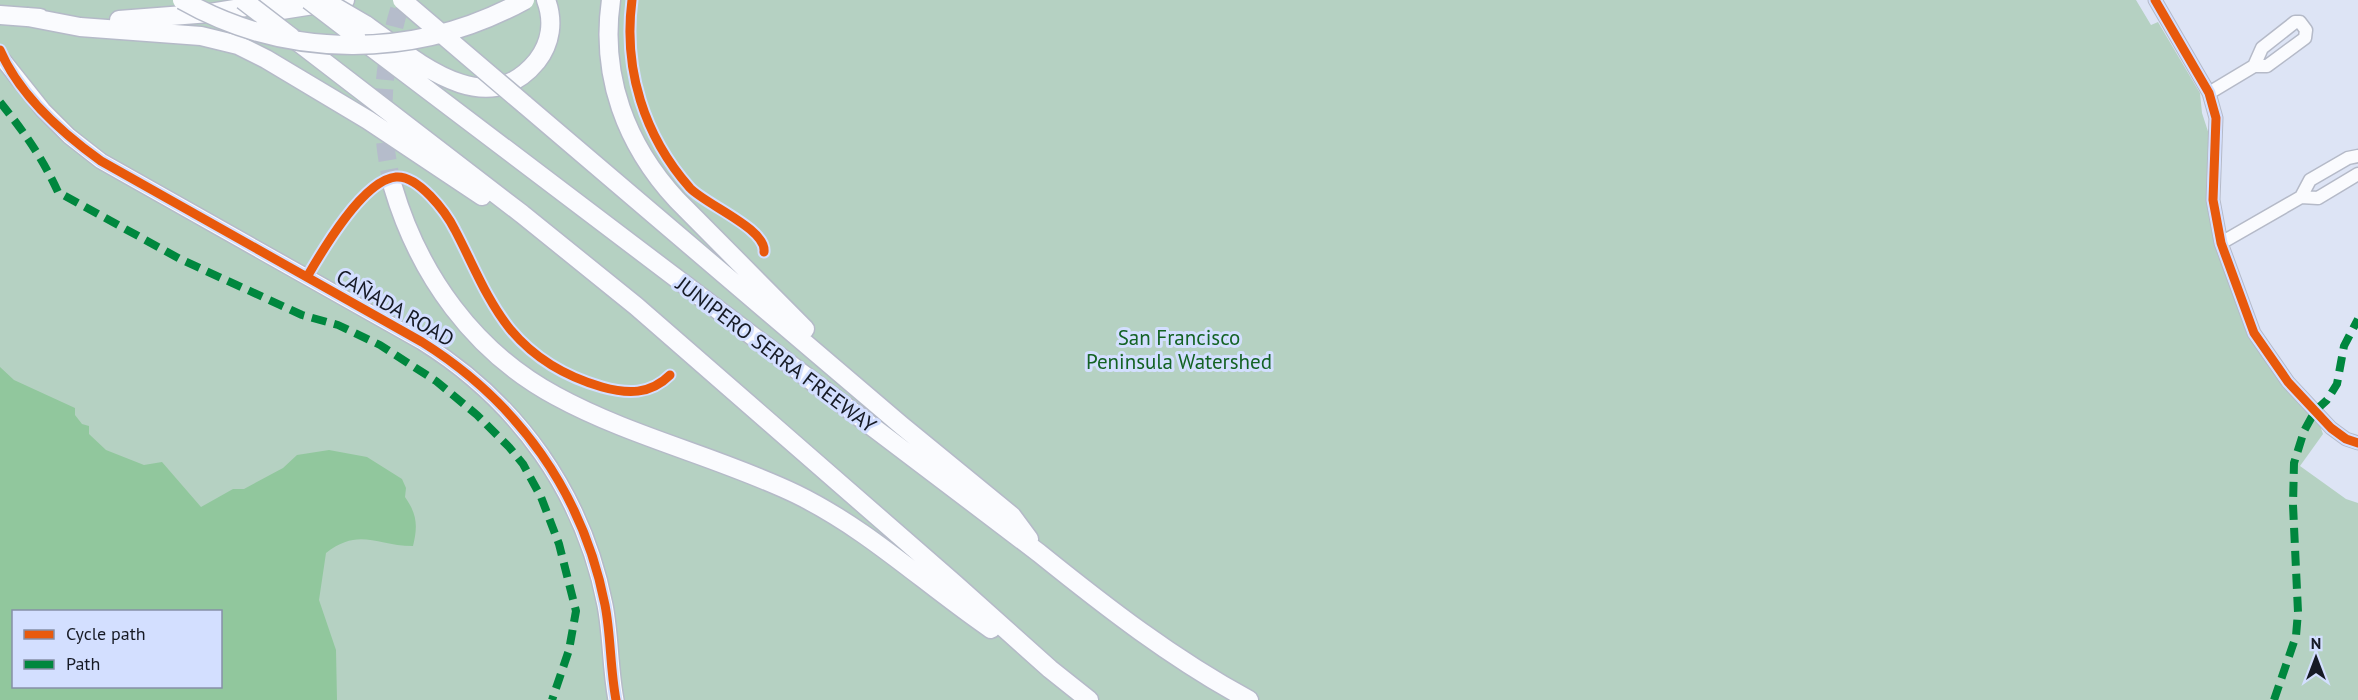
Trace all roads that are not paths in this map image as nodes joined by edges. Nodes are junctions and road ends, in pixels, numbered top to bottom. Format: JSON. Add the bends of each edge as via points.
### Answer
{"nodes":[{"id":1,"x":182,"y":0,"type":"edge"},
{"id":2,"x":243,"y":0,"type":"edge"},
{"id":3,"x":289,"y":0,"type":"edge"},
{"id":4,"x":309,"y":0,"type":"edge"},
{"id":5,"x":323,"y":0,"type":"edge"},
{"id":6,"x":345,"y":0,"type":"edge"},
{"id":7,"x":402,"y":0,"type":"edge"},
{"id":8,"x":525,"y":0,"type":"edge"},
{"id":9,"x":546,"y":0,"type":"edge"},
{"id":10,"x":611,"y":0,"type":"edge"},
{"id":11,"x":2155,"y":0,"type":"edge"},
{"id":12,"x":228,"y":11,"type":"junction"},
{"id":13,"x":0,"y":15,"type":"edge"},
{"id":14,"x":28,"y":17,"type":"junction"},
{"id":15,"x":361,"y":30,"type":"junction"},
{"id":16,"x":1,"y":59,"type":"edge"},
{"id":17,"x":2254,"y":66,"type":"dead end"},
{"id":18,"x":2209,"y":93,"type":"junction"},
{"id":19,"x":2358,"y":156,"type":"edge"},
{"id":20,"x":2358,"y":174,"type":"edge"},
{"id":21,"x":393,"y":187,"type":"tunnel mouth"},
{"id":22,"x":2301,"y":197,"type":"junction"},
{"id":23,"x":551,"y":237,"type":"junction"},
{"id":24,"x":2221,"y":243,"type":"junction"},
{"id":25,"x":924,"y":441,"type":"junction"},
{"id":26,"x":2358,"y":443,"type":"edge"},
{"id":27,"x":1039,"y":553,"type":"junction"},
{"id":28,"x":1050,"y":669,"type":"junction"},
{"id":29,"x":616,"y":700,"type":"edge"},
{"id":30,"x":1089,"y":700,"type":"edge"},
{"id":31,"x":1249,"y":700,"type":"edge"}],
"edges":[{"from":1,"to":8,"type":"highway","bridge":true,"via":[[219,19],[262,34],[344,46],[434,37],[480,22]]},
{"from":2,"to":23,"type":"highway","bridge":true},
{"from":3,"to":12,"type":"highway"},
{"from":4,"to":15,"type":"highway","name":"JUNIPERO SERRA FREEWAY","bridge":true},
{"from":5,"to":15,"type":"highway","bridge":true},
{"from":6,"to":12,"type":"highway","via":[[268,11]]},
{"from":7,"to":25,"type":"highway","bridge":true},
{"from":9,"to":15,"type":"highway","via":[[551,27],[540,57],[514,80],[490,87],[447,80]]},
{"from":10,"to":25,"type":"highway","via":[[612,80],[623,117],[646,162],[677,200],[816,340]]},
{"from":11,"to":18,"type":"street"},
{"from":12,"to":14,"type":"highway","via":[[110,20]]},
{"from":13,"to":14,"type":"highway"},
{"from":14,"to":23,"type":"highway","via":[[80,27],[201,36],[238,45],[368,120]]},
{"from":15,"to":27,"type":"highway","name":"JUNIPERO SERRA FREEWAY"},
{"from":16,"to":29,"type":"main road","name":"CAÑADA ROAD","via":[[43,110],[108,166],[422,342],[465,370],[502,405],[549,463],[585,534],[605,607]]},
{"from":17,"to":18,"type":"street"},
{"from":18,"to":24,"type":"street","via":[[2216,118],[2214,201]]},
{"from":19,"to":22,"type":"street","via":[[2310,180]]},
{"from":20,"to":22,"type":"street","via":[[2318,198]]},
{"from":21,"to":28,"type":"highway","via":[[415,247],[444,296],[481,340],[525,377],[583,410],[752,475],[824,509]]},
{"from":22,"to":24,"type":"street"},
{"from":23,"to":28,"type":"highway","via":[[699,359]]},
{"from":24,"to":26,"type":"street","via":[[2254,333],[2269,357],[2331,428]]},
{"from":25,"to":27,"type":"highway","via":[[1012,516]]},
{"from":27,"to":31,"type":"highway","name":"JUNIPERO SERRA FREEWAY","via":[[1142,633]]},
{"from":28,"to":30,"type":"highway"}]}
